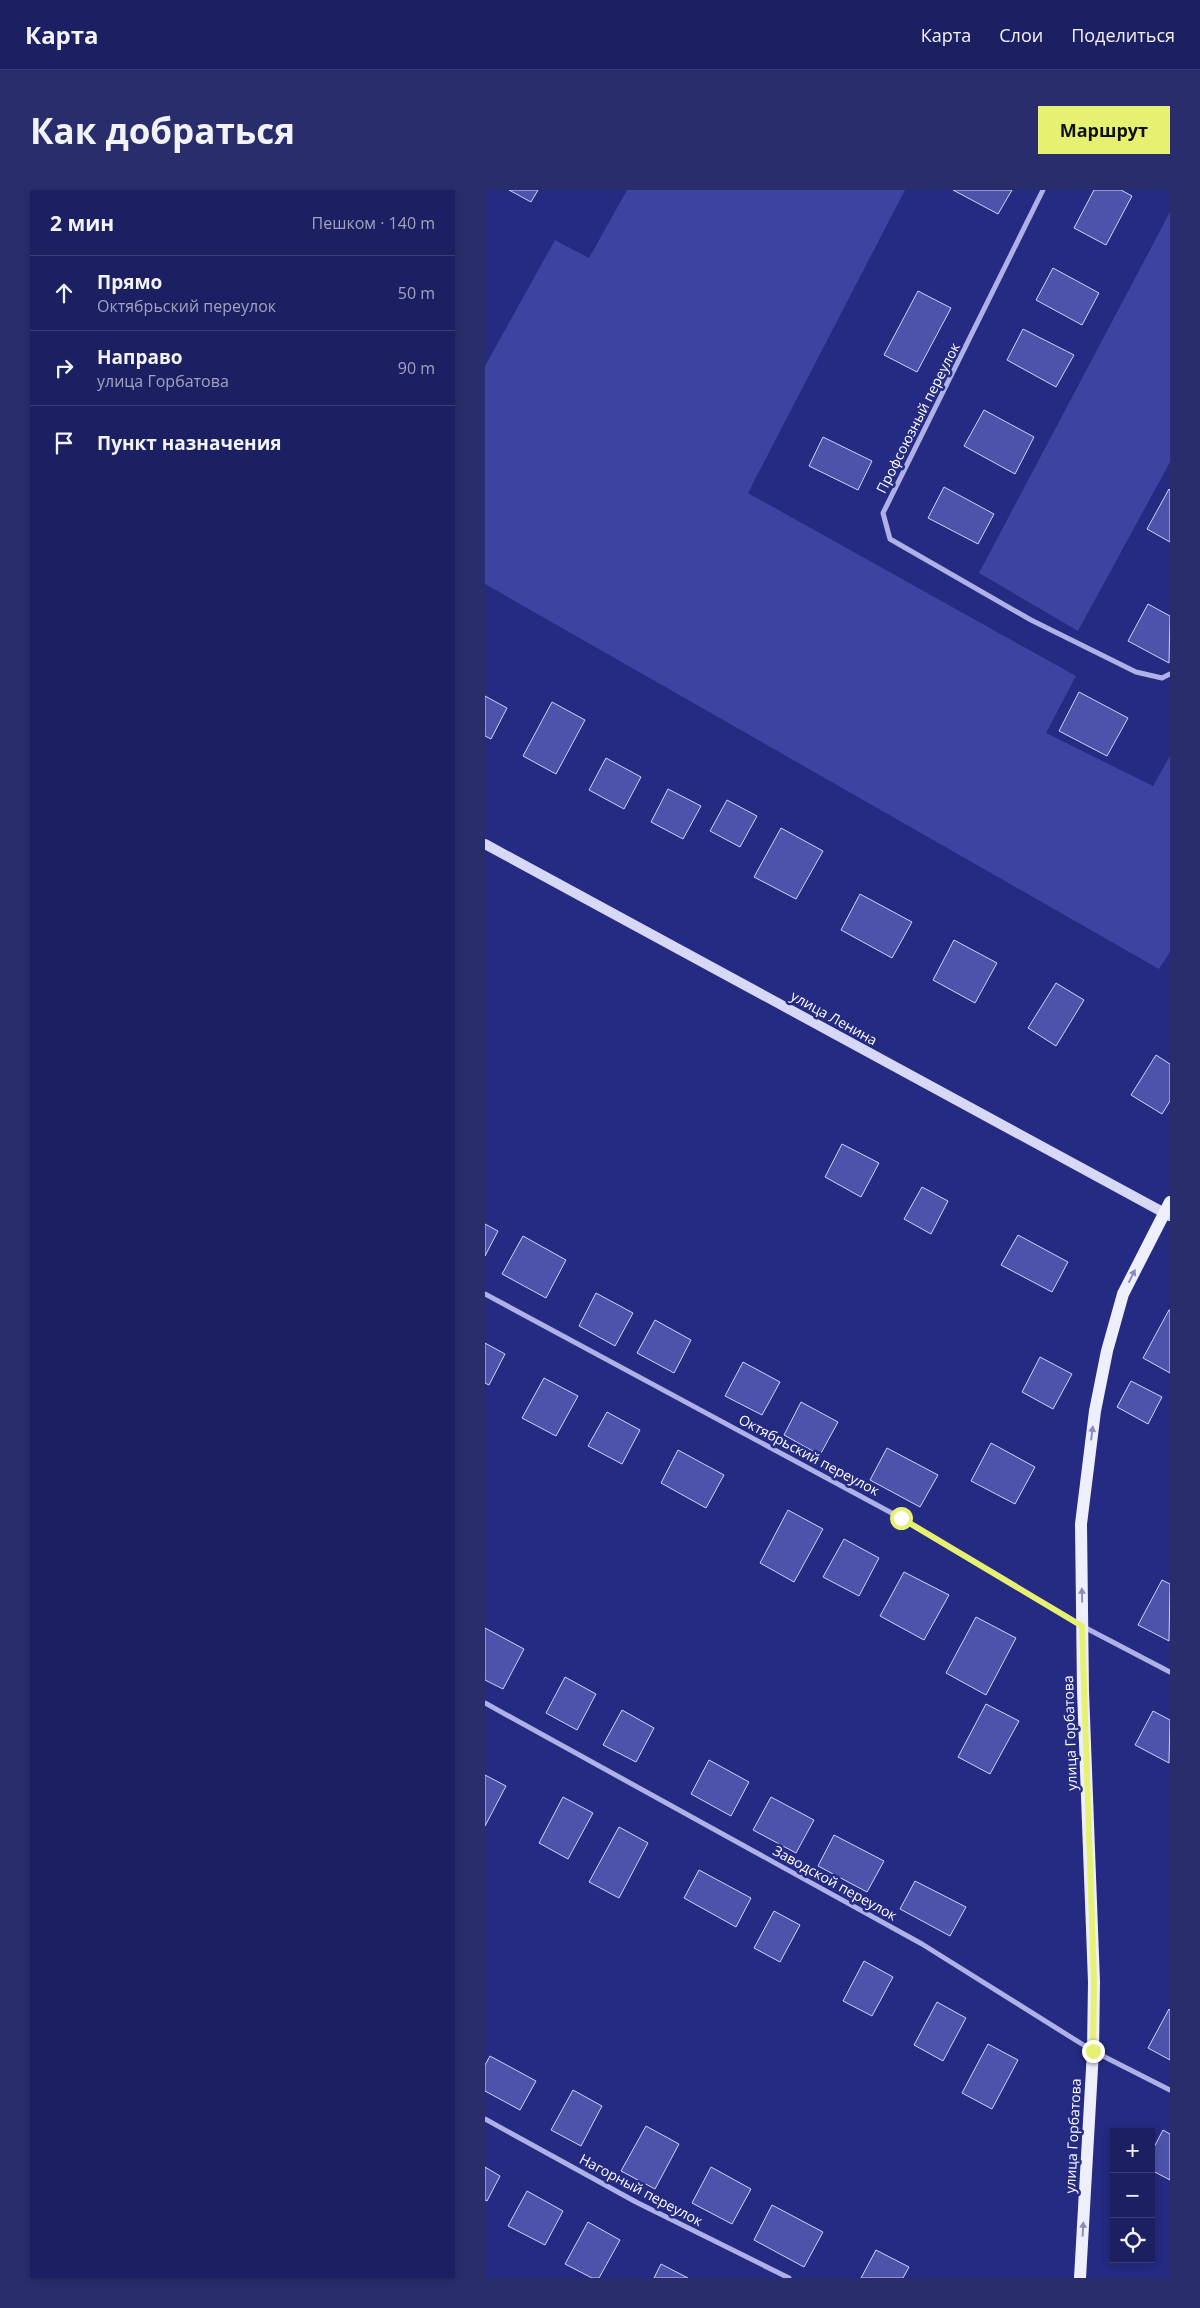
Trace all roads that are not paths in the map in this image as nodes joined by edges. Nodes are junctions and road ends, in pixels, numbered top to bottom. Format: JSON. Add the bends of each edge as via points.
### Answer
{"nodes":[{"id":1,"x":1043,"y":190,"type":"edge"},
{"id":2,"x":1170,"y":674,"type":"edge"},
{"id":3,"x":485,"y":844,"type":"edge"},
{"id":4,"x":1168,"y":1210,"type":"edge"},
{"id":5,"x":485,"y":1294,"type":"edge"},
{"id":6,"x":1082,"y":1626,"type":"junction"},
{"id":7,"x":1170,"y":1672,"type":"edge"},
{"id":8,"x":485,"y":1703,"type":"edge"},
{"id":9,"x":1093,"y":2051,"type":"junction"},
{"id":10,"x":1170,"y":2090,"type":"edge"},
{"id":11,"x":485,"y":2119,"type":"edge"},
{"id":12,"x":789,"y":2278,"type":"edge"},
{"id":13,"x":1080,"y":2278,"type":"edge"}],
"edges":[{"from":1,"to":2,"type":"street","name":"Профсоюзный переулок","via":[[883,512],[891,539],[1031,620],[1137,672],[1161,678]]},
{"from":3,"to":4,"type":"main road","name":"улица Ленина"},
{"from":6,"to":4,"type":"main road","name":"улица Горбатова","one_way":true,"via":[[1081,1524],[1095,1412],[1107,1351],[1123,1294]]},
{"from":5,"to":6,"type":"street","name":"Октябрьский переулок","via":[[901,1518]]},
{"from":6,"to":7,"type":"street","name":"Октябрьский переулок"},
{"from":6,"to":9,"type":"main road","name":"улица Горбатова","via":[[1094,1982]]},
{"from":8,"to":9,"type":"street","name":"Заводской переулок","via":[[923,1944]]},
{"from":9,"to":10,"type":"street","name":"Заводской переулок"},
{"from":13,"to":9,"type":"main road","name":"улица Горбатова","one_way":true},
{"from":11,"to":12,"type":"street","name":"Нагорный переулок","via":[[636,2202]]}]}
